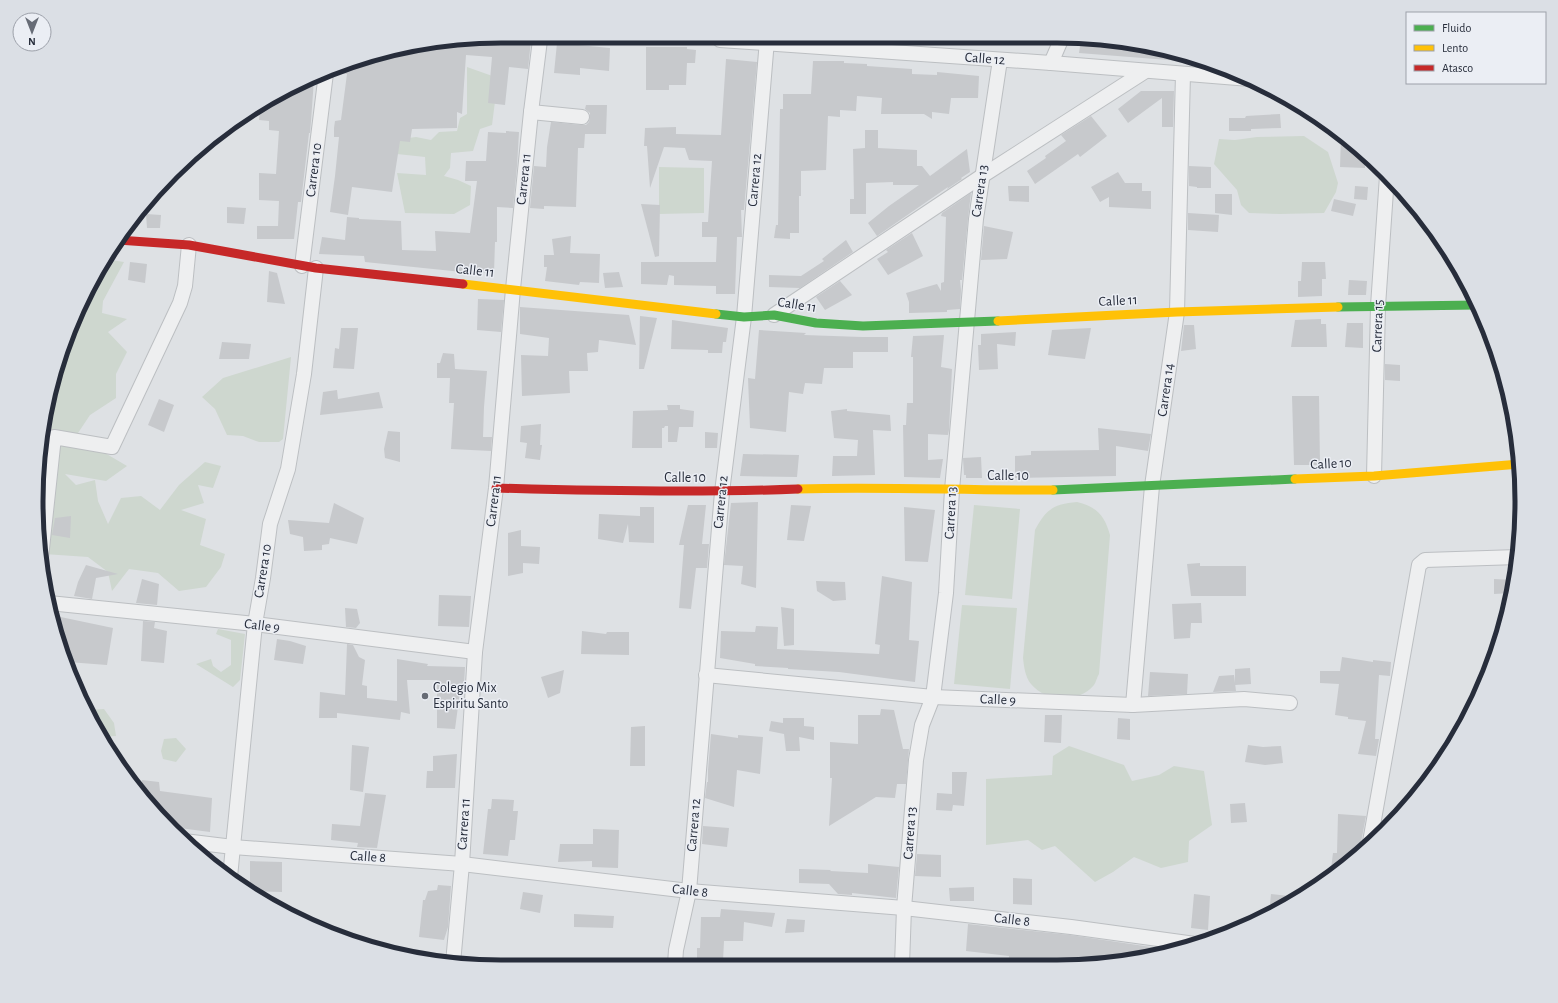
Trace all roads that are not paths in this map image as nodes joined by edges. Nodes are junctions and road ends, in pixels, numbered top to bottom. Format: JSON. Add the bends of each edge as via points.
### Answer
{"nodes":[{"id":1,"x":540,"y":43,"type":"edge"},
{"id":2,"x":766,"y":43,"type":"edge"},
{"id":3,"x":779,"y":43,"type":"edge"},
{"id":4,"x":1060,"y":43,"type":"edge"},
{"id":5,"x":1000,"y":60,"type":"junction"},
{"id":6,"x":1051,"y":63,"type":"junction"},
{"id":7,"x":1144,"y":72,"type":"junction"},
{"id":8,"x":1182,"y":74,"type":"junction"},
{"id":9,"x":326,"y":78,"type":"edge"},
{"id":10,"x":1231,"y":78,"type":"edge"},
{"id":11,"x":531,"y":112,"type":"junction"},
{"id":12,"x":582,"y":117,"type":"dead end"},
{"id":13,"x":982,"y":176,"type":"junction"},
{"id":14,"x":1387,"y":183,"type":"edge"},
{"id":15,"x":125,"y":240,"type":"edge"},
{"id":16,"x":189,"y":245,"type":"junction"},
{"id":17,"x":309,"y":267,"type":"junction"},
{"id":18,"x":513,"y":289,"type":"junction"},
{"id":19,"x":1471,"y":305,"type":"edge"},
{"id":20,"x":1378,"y":306,"type":"junction"},
{"id":21,"x":1177,"y":312,"type":"junction"},
{"id":22,"x":774,"y":315,"type":"junction"},
{"id":23,"x":744,"y":317,"type":"junction"},
{"id":24,"x":966,"y":323,"type":"junction"},
{"id":25,"x":1513,"y":465,"type":"edge"},
{"id":26,"x":1374,"y":476,"type":"junction"},
{"id":27,"x":1152,"y":486,"type":"junction"},
{"id":28,"x":496,"y":488,"type":"junction"},
{"id":29,"x":952,"y":490,"type":"junction"},
{"id":30,"x":722,"y":492,"type":"junction"},
{"id":31,"x":44,"y":530,"type":"edge"},
{"id":32,"x":1511,"y":557,"type":"edge"},
{"id":33,"x":55,"y":604,"type":"edge"},
{"id":34,"x":255,"y":624,"type":"junction"},
{"id":35,"x":475,"y":652,"type":"junction"},
{"id":36,"x":706,"y":675,"type":"junction"},
{"id":37,"x":932,"y":697,"type":"junction"},
{"id":38,"x":1290,"y":703,"type":"dead end"},
{"id":39,"x":1133,"y":705,"type":"junction"},
{"id":40,"x":1371,"y":835,"type":"edge"},
{"id":41,"x":195,"y":842,"type":"edge"},
{"id":42,"x":232,"y":847,"type":"junction"},
{"id":43,"x":462,"y":864,"type":"junction"},
{"id":44,"x":230,"y":871,"type":"edge"},
{"id":45,"x":689,"y":891,"type":"junction"},
{"id":46,"x":904,"y":908,"type":"junction"},
{"id":47,"x":1182,"y":942,"type":"edge"},
{"id":48,"x":454,"y":957,"type":"edge"},
{"id":49,"x":675,"y":960,"type":"edge"},
{"id":50,"x":902,"y":960,"type":"edge"}],
"edges":[{"from":1,"to":11,"type":"street","name":"Carrera 11"},
{"from":2,"to":23,"type":"street","name":"Carrera 12"},
{"from":3,"to":5,"type":"street","name":"Calle 12"},
{"from":4,"to":6,"type":"street"},
{"from":5,"to":6,"type":"street","name":"Calle 12"},
{"from":5,"to":13,"type":"street","name":"Carrera 13"},
{"from":6,"to":7,"type":"street","name":"Calle 12"},
{"from":7,"to":8,"type":"street","name":"Calle 12"},
{"from":7,"to":13,"type":"street"},
{"from":8,"to":10,"type":"street","name":"Calle 12"},
{"from":8,"to":21,"type":"street","name":"Carrera 14"},
{"from":9,"to":17,"type":"street","name":"Carrera 10"},
{"from":11,"to":12,"type":"street"},
{"from":11,"to":18,"type":"street","name":"Carrera 11"},
{"from":13,"to":22,"type":"street"},
{"from":13,"to":24,"type":"street","name":"Carrera 13"},
{"from":14,"to":20,"type":"street","name":"Carrera 15"},
{"from":15,"to":16,"type":"street","name":"Calle 11"},
{"from":16,"to":17,"type":"street","name":"Calle 11"},
{"from":16,"to":31,"type":"street","via":[[185,286],[180,303],[112,448],[54,437]]},
{"from":17,"to":18,"type":"street","name":"Calle 11"},
{"from":17,"to":34,"type":"street","name":"Carrera 10","via":[[304,374],[288,469],[270,524]]},
{"from":18,"to":23,"type":"street","name":"Calle 11"},
{"from":18,"to":28,"type":"street","name":"Carrera 11"},
{"from":19,"to":20,"type":"street","name":"Calle 11"},
{"from":20,"to":21,"type":"street","name":"Calle 11"},
{"from":20,"to":26,"type":"street","name":"Carrera 15"},
{"from":21,"to":24,"type":"street","name":"Calle 11"},
{"from":21,"to":27,"type":"street","name":"Carrera 14"},
{"from":22,"to":23,"type":"street","name":"Calle 11"},
{"from":22,"to":24,"type":"street","name":"Calle 11","via":[[816,323],[863,326]]},
{"from":23,"to":30,"type":"street","name":"Carrera 12"},
{"from":24,"to":29,"type":"street","name":"Carrera 13"},
{"from":25,"to":26,"type":"street","name":"Calle 10"},
{"from":26,"to":27,"type":"street","name":"Calle 10"},
{"from":27,"to":29,"type":"street","name":"Calle 10"},
{"from":27,"to":39,"type":"street","name":"Carrera 14"},
{"from":28,"to":30,"type":"street","name":"Calle 10"},
{"from":28,"to":35,"type":"street","name":"Carrera 11"},
{"from":29,"to":30,"type":"street","name":"Calle 10","via":[[846,487]]},
{"from":29,"to":37,"type":"street","name":"Carrera 13","via":[[946,593]]},
{"from":30,"to":36,"type":"street","name":"Carrera 12"},
{"from":32,"to":40,"type":"street","via":[[1425,560],[1419,565]]},
{"from":33,"to":34,"type":"street","name":"Calle 9"},
{"from":34,"to":35,"type":"street","name":"Calle 9"},
{"from":34,"to":42,"type":"street","name":"Carrera 10"},
{"from":35,"to":43,"type":"street","name":"Carrera 11"},
{"from":36,"to":37,"type":"street","name":"Calle 9"},
{"from":36,"to":45,"type":"street","name":"Carrera 12"},
{"from":37,"to":39,"type":"street","name":"Calle 9"},
{"from":37,"to":46,"type":"street","name":"Carrera 13","via":[[922,725],[916,760]]},
{"from":38,"to":39,"type":"street","name":"Calle 9","via":[[1244,699]]},
{"from":41,"to":42,"type":"street","name":"Calle 8"},
{"from":42,"to":43,"type":"street","name":"Calle 8"},
{"from":42,"to":44,"type":"street","name":"Carrera 10"},
{"from":43,"to":45,"type":"street","name":"Calle 8"},
{"from":43,"to":48,"type":"street","name":"Carrera 11"},
{"from":45,"to":46,"type":"street","name":"Calle 8"},
{"from":45,"to":49,"type":"street","name":"Carrera 12"},
{"from":46,"to":47,"type":"street","name":"Calle 8"},
{"from":46,"to":50,"type":"street","name":"Carrera 13"}]}
